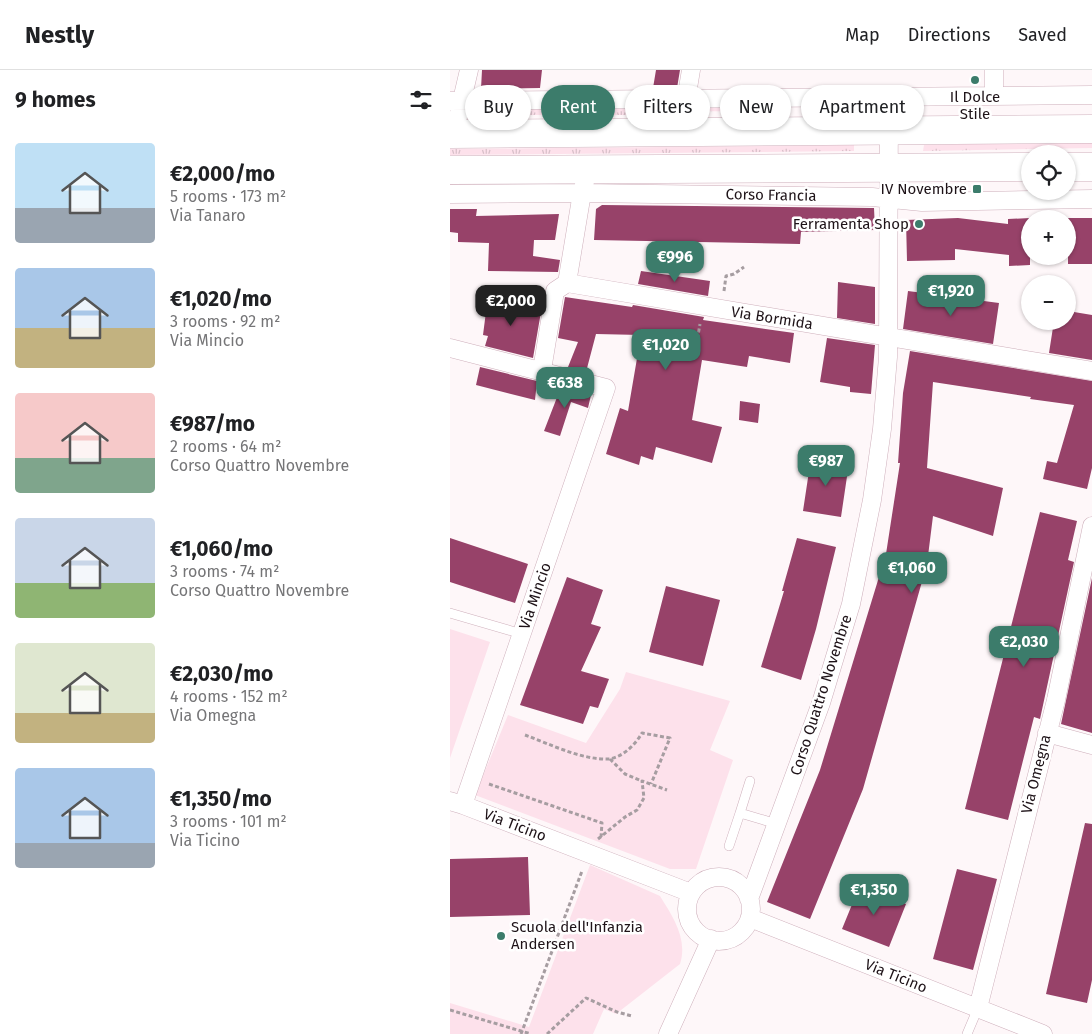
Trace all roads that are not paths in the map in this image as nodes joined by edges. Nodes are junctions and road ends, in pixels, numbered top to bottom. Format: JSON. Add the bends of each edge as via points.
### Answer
{"nodes":[{"id":1,"x":468,"y":70,"type":"edge"},
{"id":2,"x":691,"y":70,"type":"edge"},
{"id":3,"x":994,"y":70,"type":"edge"},
{"id":4,"x":686,"y":85,"type":"edge"},
{"id":5,"x":1092,"y":95,"type":"edge"},
{"id":6,"x":994,"y":96,"type":"junction"},
{"id":7,"x":924,"y":97,"type":"edge"},
{"id":8,"x":801,"y":98,"type":"edge"},
{"id":9,"x":625,"y":100,"type":"edge"},
{"id":10,"x":710,"y":100,"type":"edge"},
{"id":11,"x":456,"y":101,"type":"edge"},
{"id":12,"x":1092,"y":129,"type":"edge"},
{"id":13,"x":889,"y":131,"type":"junction"},
{"id":14,"x":678,"y":132,"type":"joint"},
{"id":15,"x":452,"y":134,"type":"edge"},
{"id":16,"x":1076,"y":167,"type":"edge"},
{"id":17,"x":1092,"y":167,"type":"edge"},
{"id":18,"x":889,"y":168,"type":"junction"},
{"id":19,"x":1021,"y":168,"type":"edge"},
{"id":20,"x":450,"y":170,"type":"edge"},
{"id":21,"x":585,"y":181,"type":"junction"},
{"id":22,"x":450,"y":194,"type":"edge"},
{"id":23,"x":888,"y":197,"type":"junction"},
{"id":24,"x":1092,"y":199,"type":"edge"},
{"id":25,"x":567,"y":284,"type":"junction"},
{"id":26,"x":888,"y":337,"type":"junction"},
{"id":27,"x":450,"y":348,"type":"edge"},
{"id":28,"x":542,"y":370,"type":"junction"},
{"id":29,"x":1092,"y":371,"type":"edge"},
{"id":30,"x":1091,"y":535,"type":"edge"},
{"id":31,"x":450,"y":613,"type":"edge"},
{"id":32,"x":522,"y":634,"type":"junction"},
{"id":33,"x":1046,"y":733,"type":"junction"},
{"id":34,"x":1092,"y":745,"type":"edge"},
{"id":35,"x":750,"y":781,"type":"dead end"},
{"id":36,"x":456,"y":803,"type":"edge"},
{"id":37,"x":740,"y":813,"type":"junction"},
{"id":38,"x":777,"y":824,"type":"junction"},
{"id":39,"x":729,"y":846,"type":"dead end"},
{"id":40,"x":691,"y":893,"type":"junction"},
{"id":41,"x":749,"y":898,"type":"junction"},
{"id":42,"x":750,"y":918,"type":"junction"},
{"id":43,"x":710,"y":939,"type":"junction"},
{"id":44,"x":978,"y":1008,"type":"junction"},
{"id":45,"x":668,"y":1034,"type":"edge"},
{"id":46,"x":967,"y":1034,"type":"edge"},
{"id":47,"x":1043,"y":1034,"type":"edge"}],
"edges":[{"from":1,"to":11,"type":"street"},
{"from":2,"to":4,"type":"street"},
{"from":3,"to":6,"type":"street"},
{"from":5,"to":6,"type":"street"},
{"from":6,"to":7,"type":"street"},
{"from":8,"to":10,"type":"street"},
{"from":9,"to":11,"type":"street"},
{"from":11,"to":15,"type":"street"},
{"from":12,"to":13,"type":"main road"},
{"from":13,"to":14,"type":"main road"},
{"from":13,"to":18,"type":"street","name":"Corso Quattro Novembre"},
{"from":14,"to":15,"type":"main road"},
{"from":16,"to":17,"type":"main road"},
{"from":18,"to":19,"type":"main road","name":"Corso Francia"},
{"from":18,"to":21,"type":"main road","name":"Corso Francia"},
{"from":18,"to":23,"type":"street","name":"Corso Quattro Novembre"},
{"from":20,"to":21,"type":"main road","name":"Corso Francia"},
{"from":21,"to":22,"type":"street","name":"Corso Francia"},
{"from":21,"to":23,"type":"street","name":"Corso Francia"},
{"from":21,"to":25,"type":"street"},
{"from":23,"to":24,"type":"street","name":"Corso Francia","via":[[922,202]]},
{"from":23,"to":26,"type":"street","name":"Corso Quattro Novembre"},
{"from":25,"to":26,"type":"street","name":"Via Bormida"},
{"from":25,"to":28,"type":"street","via":[[555,291]]},
{"from":26,"to":29,"type":"street","name":"Via Bormida"},
{"from":26,"to":38,"type":"street","name":"Corso Quattro Novembre","via":[[882,429],[872,500],[851,604],[822,703]]},
{"from":27,"to":28,"type":"street"},
{"from":28,"to":32,"type":"street","name":"Via Mincio","via":[[606,388]]},
{"from":30,"to":33,"type":"street","name":"Via Omegna"},
{"from":31,"to":32,"type":"lane"},
{"from":32,"to":36,"type":"street","name":"Via Mincio","via":[[473,777]]},
{"from":33,"to":34,"type":"street"},
{"from":33,"to":44,"type":"street","name":"Via Omegna"},
{"from":35,"to":37,"type":"lane"},
{"from":36,"to":40,"type":"street","name":"Via Ticino"},
{"from":37,"to":38,"type":"lane"},
{"from":37,"to":39,"type":"lane"},
{"from":38,"to":41,"type":"street","name":"Corso Quattro Novembre"},
{"from":40,"to":41,"type":"street","via":[[707,879],[717,877],[737,882]]},
{"from":40,"to":43,"type":"street","via":[[687,912],[690,921],[695,929]]},
{"from":41,"to":42,"type":"street"},
{"from":42,"to":43,"type":"street","via":[[739,934],[730,939]]},
{"from":42,"to":44,"type":"street","name":"Via Ticino"},
{"from":43,"to":45,"type":"street"},
{"from":44,"to":46,"type":"lane"},
{"from":44,"to":47,"type":"street","name":"Via Ticino"}]}
